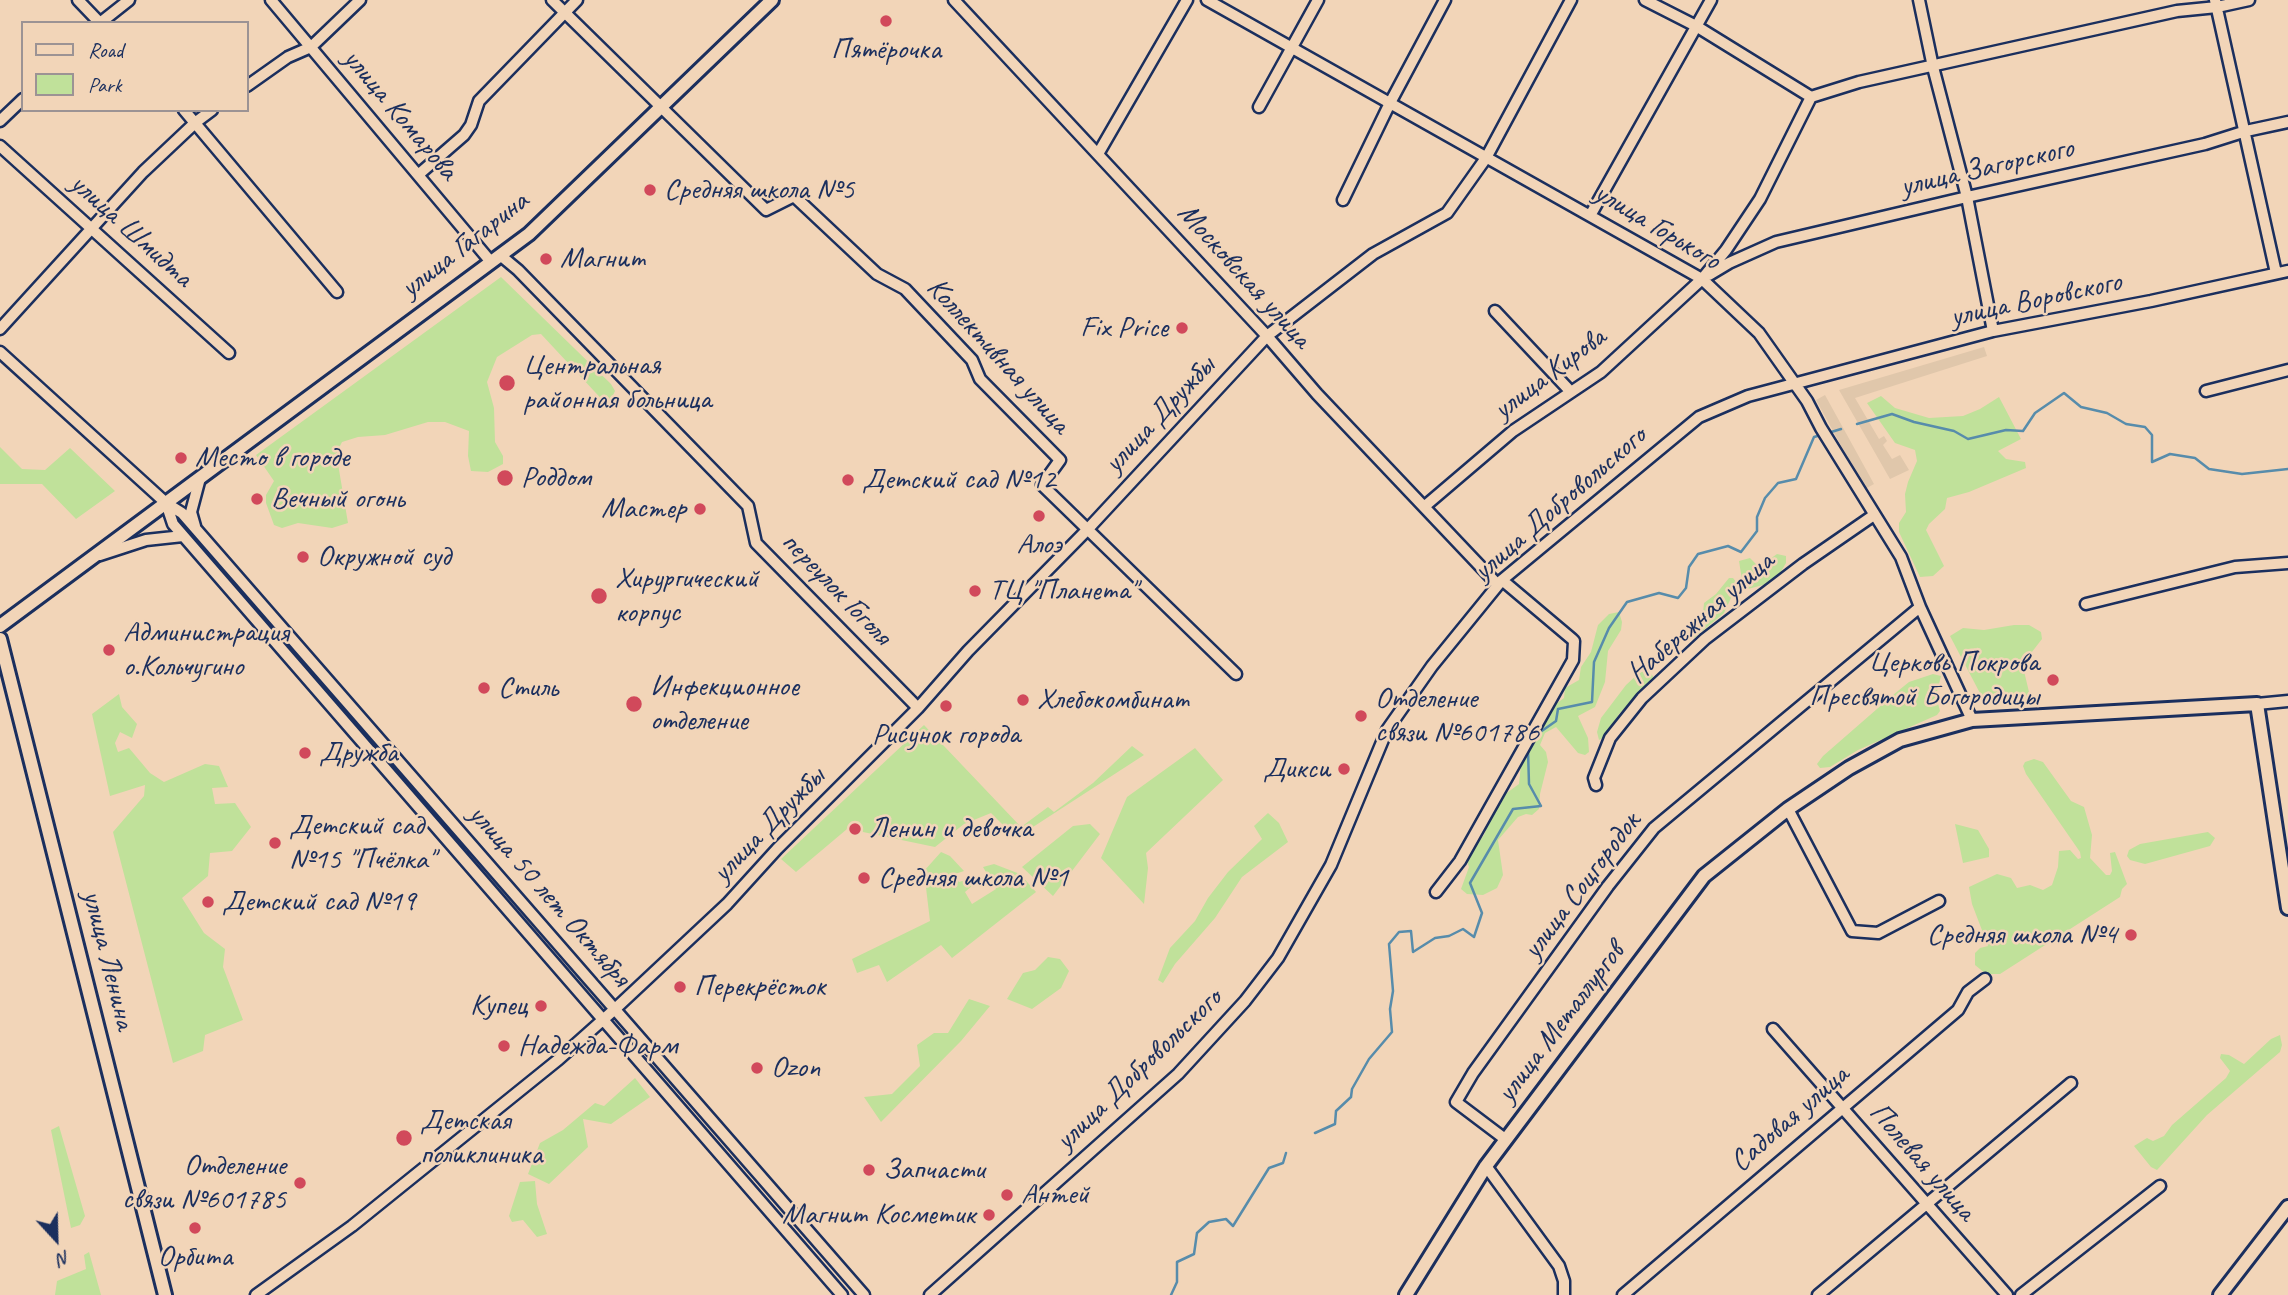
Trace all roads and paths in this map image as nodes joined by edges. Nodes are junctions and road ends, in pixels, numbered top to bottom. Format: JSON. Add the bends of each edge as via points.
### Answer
{"nodes":[{"id":1,"x":78,"y":0,"type":"edge"},
{"id":2,"x":129,"y":0,"type":"edge"},
{"id":3,"x":271,"y":0,"type":"edge"},
{"id":4,"x":360,"y":0,"type":"edge"},
{"id":5,"x":552,"y":0,"type":"edge"},
{"id":6,"x":577,"y":0,"type":"edge"},
{"id":7,"x":772,"y":0,"type":"edge"},
{"id":8,"x":1187,"y":0,"type":"edge"},
{"id":9,"x":1208,"y":0,"type":"edge"},
{"id":10,"x":1318,"y":0,"type":"edge"},
{"id":11,"x":1445,"y":0,"type":"edge"},
{"id":12,"x":1571,"y":0,"type":"edge"},
{"id":13,"x":1644,"y":0,"type":"edge"},
{"id":14,"x":1712,"y":0,"type":"edge"},
{"id":15,"x":1919,"y":0,"type":"edge"},
{"id":16,"x":2249,"y":0,"type":"edge"},
{"id":17,"x":957,"y":1,"type":"edge"},
{"id":18,"x":2216,"y":3,"type":"edge"},
{"id":19,"x":565,"y":12,"type":"junction"},
{"id":20,"x":98,"y":21,"type":"edge"},
{"id":21,"x":103,"y":21,"type":"edge"},
{"id":22,"x":1696,"y":26,"type":"junction"},
{"id":23,"x":311,"y":47,"type":"junction"},
{"id":24,"x":1292,"y":48,"type":"junction"},
{"id":25,"x":1933,"y":67,"type":"junction"},
{"id":26,"x":248,"y":85,"type":"edge"},
{"id":27,"x":1811,"y":97,"type":"junction"},
{"id":28,"x":21,"y":101,"type":"edge"},
{"id":29,"x":1390,"y":103,"type":"junction"},
{"id":30,"x":660,"y":107,"type":"junction"},
{"id":31,"x":1259,"y":107,"type":"dead end"},
{"id":32,"x":186,"y":112,"type":"edge"},
{"id":33,"x":209,"y":112,"type":"edge"},
{"id":34,"x":0,"y":121,"type":"edge"},
{"id":35,"x":196,"y":122,"type":"junction"},
{"id":36,"x":2288,"y":122,"type":"edge"},
{"id":37,"x":2246,"y":131,"type":"junction"},
{"id":38,"x":0,"y":146,"type":"edge"},
{"id":39,"x":1098,"y":153,"type":"junction"},
{"id":40,"x":1486,"y":158,"type":"junction"},
{"id":41,"x":418,"y":175,"type":"junction"},
{"id":42,"x":1967,"y":197,"type":"junction"},
{"id":43,"x":1343,"y":200,"type":"dead end"},
{"id":44,"x":1591,"y":214,"type":"junction"},
{"id":45,"x":91,"y":229,"type":"junction"},
{"id":46,"x":495,"y":259,"type":"junction"},
{"id":47,"x":2288,"y":271,"type":"edge"},
{"id":48,"x":2276,"y":273,"type":"junction"},
{"id":49,"x":1703,"y":279,"type":"junction"},
{"id":50,"x":337,"y":292,"type":"dead end"},
{"id":51,"x":1495,"y":311,"type":"dead end"},
{"id":52,"x":0,"y":328,"type":"edge"},
{"id":53,"x":1993,"y":331,"type":"junction"},
{"id":54,"x":1267,"y":336,"type":"junction"},
{"id":55,"x":0,"y":352,"type":"edge"},
{"id":56,"x":229,"y":353,"type":"dead end"},
{"id":57,"x":2288,"y":370,"type":"edge"},
{"id":58,"x":1796,"y":383,"type":"junction"},
{"id":59,"x":2206,"y":391,"type":"dead end"},
{"id":60,"x":1571,"y":392,"type":"junction"},
{"id":61,"x":200,"y":478,"type":"junction"},
{"id":62,"x":166,"y":503,"type":"junction"},
{"id":63,"x":1424,"y":506,"type":"junction"},
{"id":64,"x":1874,"y":515,"type":"junction"},
{"id":65,"x":197,"y":530,"type":"junction"},
{"id":66,"x":1087,"y":530,"type":"junction"},
{"id":67,"x":183,"y":536,"type":"junction"},
{"id":68,"x":93,"y":557,"type":"junction"},
{"id":69,"x":2288,"y":564,"type":"edge"},
{"id":70,"x":1500,"y":582,"type":"junction"},
{"id":71,"x":2086,"y":604,"type":"dead end"},
{"id":72,"x":1920,"y":607,"type":"junction"},
{"id":73,"x":0,"y":626,"type":"edge"},
{"id":74,"x":0,"y":639,"type":"edge"},
{"id":75,"x":1236,"y":674,"type":"dead end"},
{"id":76,"x":2288,"y":701,"type":"edge"},
{"id":77,"x":2256,"y":704,"type":"junction"},
{"id":78,"x":918,"y":708,"type":"junction"},
{"id":79,"x":1972,"y":720,"type":"junction"},
{"id":80,"x":1596,"y":785,"type":"dead end"},
{"id":81,"x":1788,"y":809,"type":"junction"},
{"id":82,"x":2284,"y":857,"type":"edge"},
{"id":83,"x":1436,"y":892,"type":"dead end"},
{"id":84,"x":1939,"y":901,"type":"dead end"},
{"id":85,"x":2288,"y":908,"type":"edge"},
{"id":86,"x":1985,"y":979,"type":"dead end"},
{"id":87,"x":615,"y":1009,"type":"junction"},
{"id":88,"x":603,"y":1020,"type":"junction"},
{"id":89,"x":1773,"y":1029,"type":"dead end"},
{"id":90,"x":2071,"y":1083,"type":"dead end"},
{"id":91,"x":1841,"y":1107,"type":"junction"},
{"id":92,"x":1505,"y":1139,"type":"junction"},
{"id":93,"x":1486,"y":1166,"type":"junction"},
{"id":94,"x":2160,"y":1186,"type":"dead end"},
{"id":95,"x":1925,"y":1204,"type":"junction"},
{"id":96,"x":2288,"y":1207,"type":"edge"},
{"id":97,"x":165,"y":1295,"type":"edge"},
{"id":98,"x":257,"y":1295,"type":"edge"},
{"id":99,"x":842,"y":1295,"type":"edge"},
{"id":100,"x":864,"y":1295,"type":"edge"},
{"id":101,"x":930,"y":1295,"type":"edge"},
{"id":102,"x":1406,"y":1295,"type":"edge"},
{"id":103,"x":1564,"y":1295,"type":"edge"},
{"id":104,"x":1623,"y":1295,"type":"edge"},
{"id":105,"x":1818,"y":1295,"type":"edge"},
{"id":106,"x":2007,"y":1295,"type":"edge"},
{"id":107,"x":2021,"y":1295,"type":"edge"},
{"id":108,"x":2220,"y":1295,"type":"edge"}],
"edges":[{"from":1,"to":20,"type":"street"},
{"from":2,"to":21,"type":"street"},
{"from":3,"to":23,"type":"street","name":"улица Комарова"},
{"from":4,"to":23,"type":"street"},
{"from":5,"to":19,"type":"street","name":"Коллективная улица"},
{"from":6,"to":19,"type":"street"},
{"from":7,"to":30,"type":"main road","name":"улица Гагарина"},
{"from":8,"to":39,"type":"street"},
{"from":9,"to":24,"type":"street","name":"улица Горького"},
{"from":10,"to":24,"type":"street"},
{"from":11,"to":29,"type":"street"},
{"from":12,"to":40,"type":"street","name":"улица Дружбы"},
{"from":13,"to":22,"type":"street"},
{"from":14,"to":22,"type":"street"},
{"from":15,"to":25,"type":"street"},
{"from":16,"to":18,"type":"street"},
{"from":17,"to":39,"type":"street","name":"Московская улица"},
{"from":18,"to":25,"type":"street"},
{"from":18,"to":37,"type":"street"},
{"from":19,"to":30,"type":"street","name":"Коллективная улица"},
{"from":19,"to":41,"type":"street","via":[[479,101],[464,135]]},
{"from":22,"to":27,"type":"street"},
{"from":22,"to":44,"type":"street"},
{"from":23,"to":26,"type":"street"},
{"from":23,"to":41,"type":"street","name":"улица Комарова"},
{"from":24,"to":29,"type":"street","name":"улица Горького"},
{"from":24,"to":31,"type":"street"},
{"from":25,"to":27,"type":"street"},
{"from":25,"to":42,"type":"street"},
{"from":27,"to":49,"type":"street","via":[[1760,199]]},
{"from":28,"to":34,"type":"street"},
{"from":29,"to":40,"type":"street","name":"улица Горького"},
{"from":29,"to":43,"type":"street"},
{"from":30,"to":46,"type":"main road","name":"улица Гагарина","via":[[529,234]]},
{"from":30,"to":66,"type":"street","name":"Коллективная улица","via":[[766,210],[794,196],[877,274],[905,289],[972,360],[980,379],[1060,460],[1042,485]]},
{"from":32,"to":35,"type":"street"},
{"from":33,"to":35,"type":"street"},
{"from":35,"to":45,"type":"street"},
{"from":35,"to":50,"type":"street"},
{"from":36,"to":37,"type":"street","name":"улица Загорского"},
{"from":37,"to":42,"type":"street","name":"улица Загорского"},
{"from":37,"to":48,"type":"street"},
{"from":38,"to":45,"type":"street","name":"улица Шмидта"},
{"from":39,"to":54,"type":"street","name":"Московская улица"},
{"from":40,"to":44,"type":"street","name":"улица Горького"},
{"from":40,"to":54,"type":"street","name":"улица Дружбы","via":[[1447,213],[1373,254]]},
{"from":41,"to":46,"type":"street","name":"улица Комарова"},
{"from":42,"to":49,"type":"street","name":"улица Загорского","via":[[1776,242]]},
{"from":42,"to":53,"type":"street"},
{"from":44,"to":49,"type":"street","name":"улица Горького"},
{"from":45,"to":52,"type":"street"},
{"from":45,"to":56,"type":"street","name":"улица Шмидта"},
{"from":46,"to":61,"type":"main road","name":"улица Гагарина"},
{"from":46,"to":78,"type":"street","name":"переулок Гоголя","via":[[518,270],[748,506],[756,543]]},
{"from":47,"to":48,"type":"street","name":"улица Воровского"},
{"from":48,"to":53,"type":"street","name":"улица Воровского"},
{"from":49,"to":58,"type":"street","name":"улица Горького","via":[[1759,333]]},
{"from":49,"to":60,"type":"street","name":"улица Кирова","via":[[1601,372]]},
{"from":51,"to":60,"type":"street"},
{"from":53,"to":58,"type":"street","name":"улица Воровского"},
{"from":54,"to":63,"type":"street","name":"Московская улица"},
{"from":54,"to":66,"type":"street","name":"улица Дружбы"},
{"from":55,"to":62,"type":"street"},
{"from":57,"to":59,"type":"street"},
{"from":58,"to":64,"type":"street","name":"улица Горького"},
{"from":58,"to":70,"type":"street","name":"улица Добровольского","via":[[1748,396],[1699,417]]},
{"from":60,"to":63,"type":"street","name":"улица Кирова","via":[[1513,431]]},
{"from":61,"to":62,"type":"main road","name":"улица Гагарина"},
{"from":61,"to":65,"type":"street","via":[[191,512]]},
{"from":62,"to":65,"type":"street","name":"улица 50 лет Октября"},
{"from":62,"to":67,"type":"street","name":"улица 50 лет Октября"},
{"from":62,"to":68,"type":"main road","name":"улица Гагарина"},
{"from":63,"to":70,"type":"street","name":"Московская улица"},
{"from":64,"to":72,"type":"street","name":"улица Горького","via":[[1901,557]]},
{"from":64,"to":80,"type":"street","name":"Набережная улица","via":[[1704,639],[1642,698],[1610,738],[1594,778]]},
{"from":65,"to":87,"type":"street","name":"улица 50 лет Октября"},
{"from":66,"to":75,"type":"street","name":"Коллективная улица"},
{"from":66,"to":78,"type":"street","name":"улица Дружбы"},
{"from":67,"to":68,"type":"street","via":[[146,540]]},
{"from":67,"to":88,"type":"street","name":"улица 50 лет Октября"},
{"from":68,"to":73,"type":"main road","name":"улица Гагарина"},
{"from":69,"to":71,"type":"street","via":[[2235,567]]},
{"from":70,"to":83,"type":"street","name":"Московская улица","via":[[1574,641],[1573,660],[1460,861]]},
{"from":70,"to":101,"type":"street","name":"улица Добровольского","via":[[1387,730],[1331,865],[1278,958],[1245,1001],[1178,1074]]},
{"from":72,"to":79,"type":"street","name":"улица Горького"},
{"from":72,"to":92,"type":"street","name":"улица Соцгородок","via":[[1654,828],[1608,886],[1456,1102]]},
{"from":74,"to":97,"type":"main road","name":"улица Ленина"},
{"from":76,"to":77,"type":"street","name":"улица Металлургов"},
{"from":77,"to":79,"type":"main road","name":"улица Металлургов"},
{"from":77,"to":82,"type":"main road"},
{"from":78,"to":87,"type":"street","name":"улица Дружбы","via":[[727,904]]},
{"from":79,"to":81,"type":"main road","name":"улица Металлургов","via":[[1893,743]]},
{"from":81,"to":84,"type":"street","via":[[1852,931],[1878,933]]},
{"from":81,"to":92,"type":"main road","name":"улица Металлургов","via":[[1704,877]]},
{"from":82,"to":85,"type":"main road"},
{"from":86,"to":91,"type":"street","name":"Садовая улица","via":[[1968,992],[1958,1010]]},
{"from":87,"to":88,"type":"street","name":"улица Дружбы"},
{"from":87,"to":100,"type":"street","name":"улица 50 лет Октября"},
{"from":88,"to":98,"type":"street","name":"улица Дружбы","via":[[352,1226]]},
{"from":88,"to":99,"type":"street","name":"улица 50 лет Октября"},
{"from":89,"to":91,"type":"street","name":"Полевая улица"},
{"from":90,"to":95,"type":"street"},
{"from":91,"to":95,"type":"street","name":"Полевая улица"},
{"from":91,"to":104,"type":"street","name":"Садовая улица"},
{"from":92,"to":93,"type":"main road","name":"улица Металлургов"},
{"from":93,"to":102,"type":"main road","name":"улица Металлургов"},
{"from":93,"to":103,"type":"street","via":[[1559,1266]]},
{"from":94,"to":107,"type":"street"},
{"from":95,"to":105,"type":"street"},
{"from":95,"to":106,"type":"street","name":"Полевая улица"},
{"from":96,"to":108,"type":"main road"}]}
